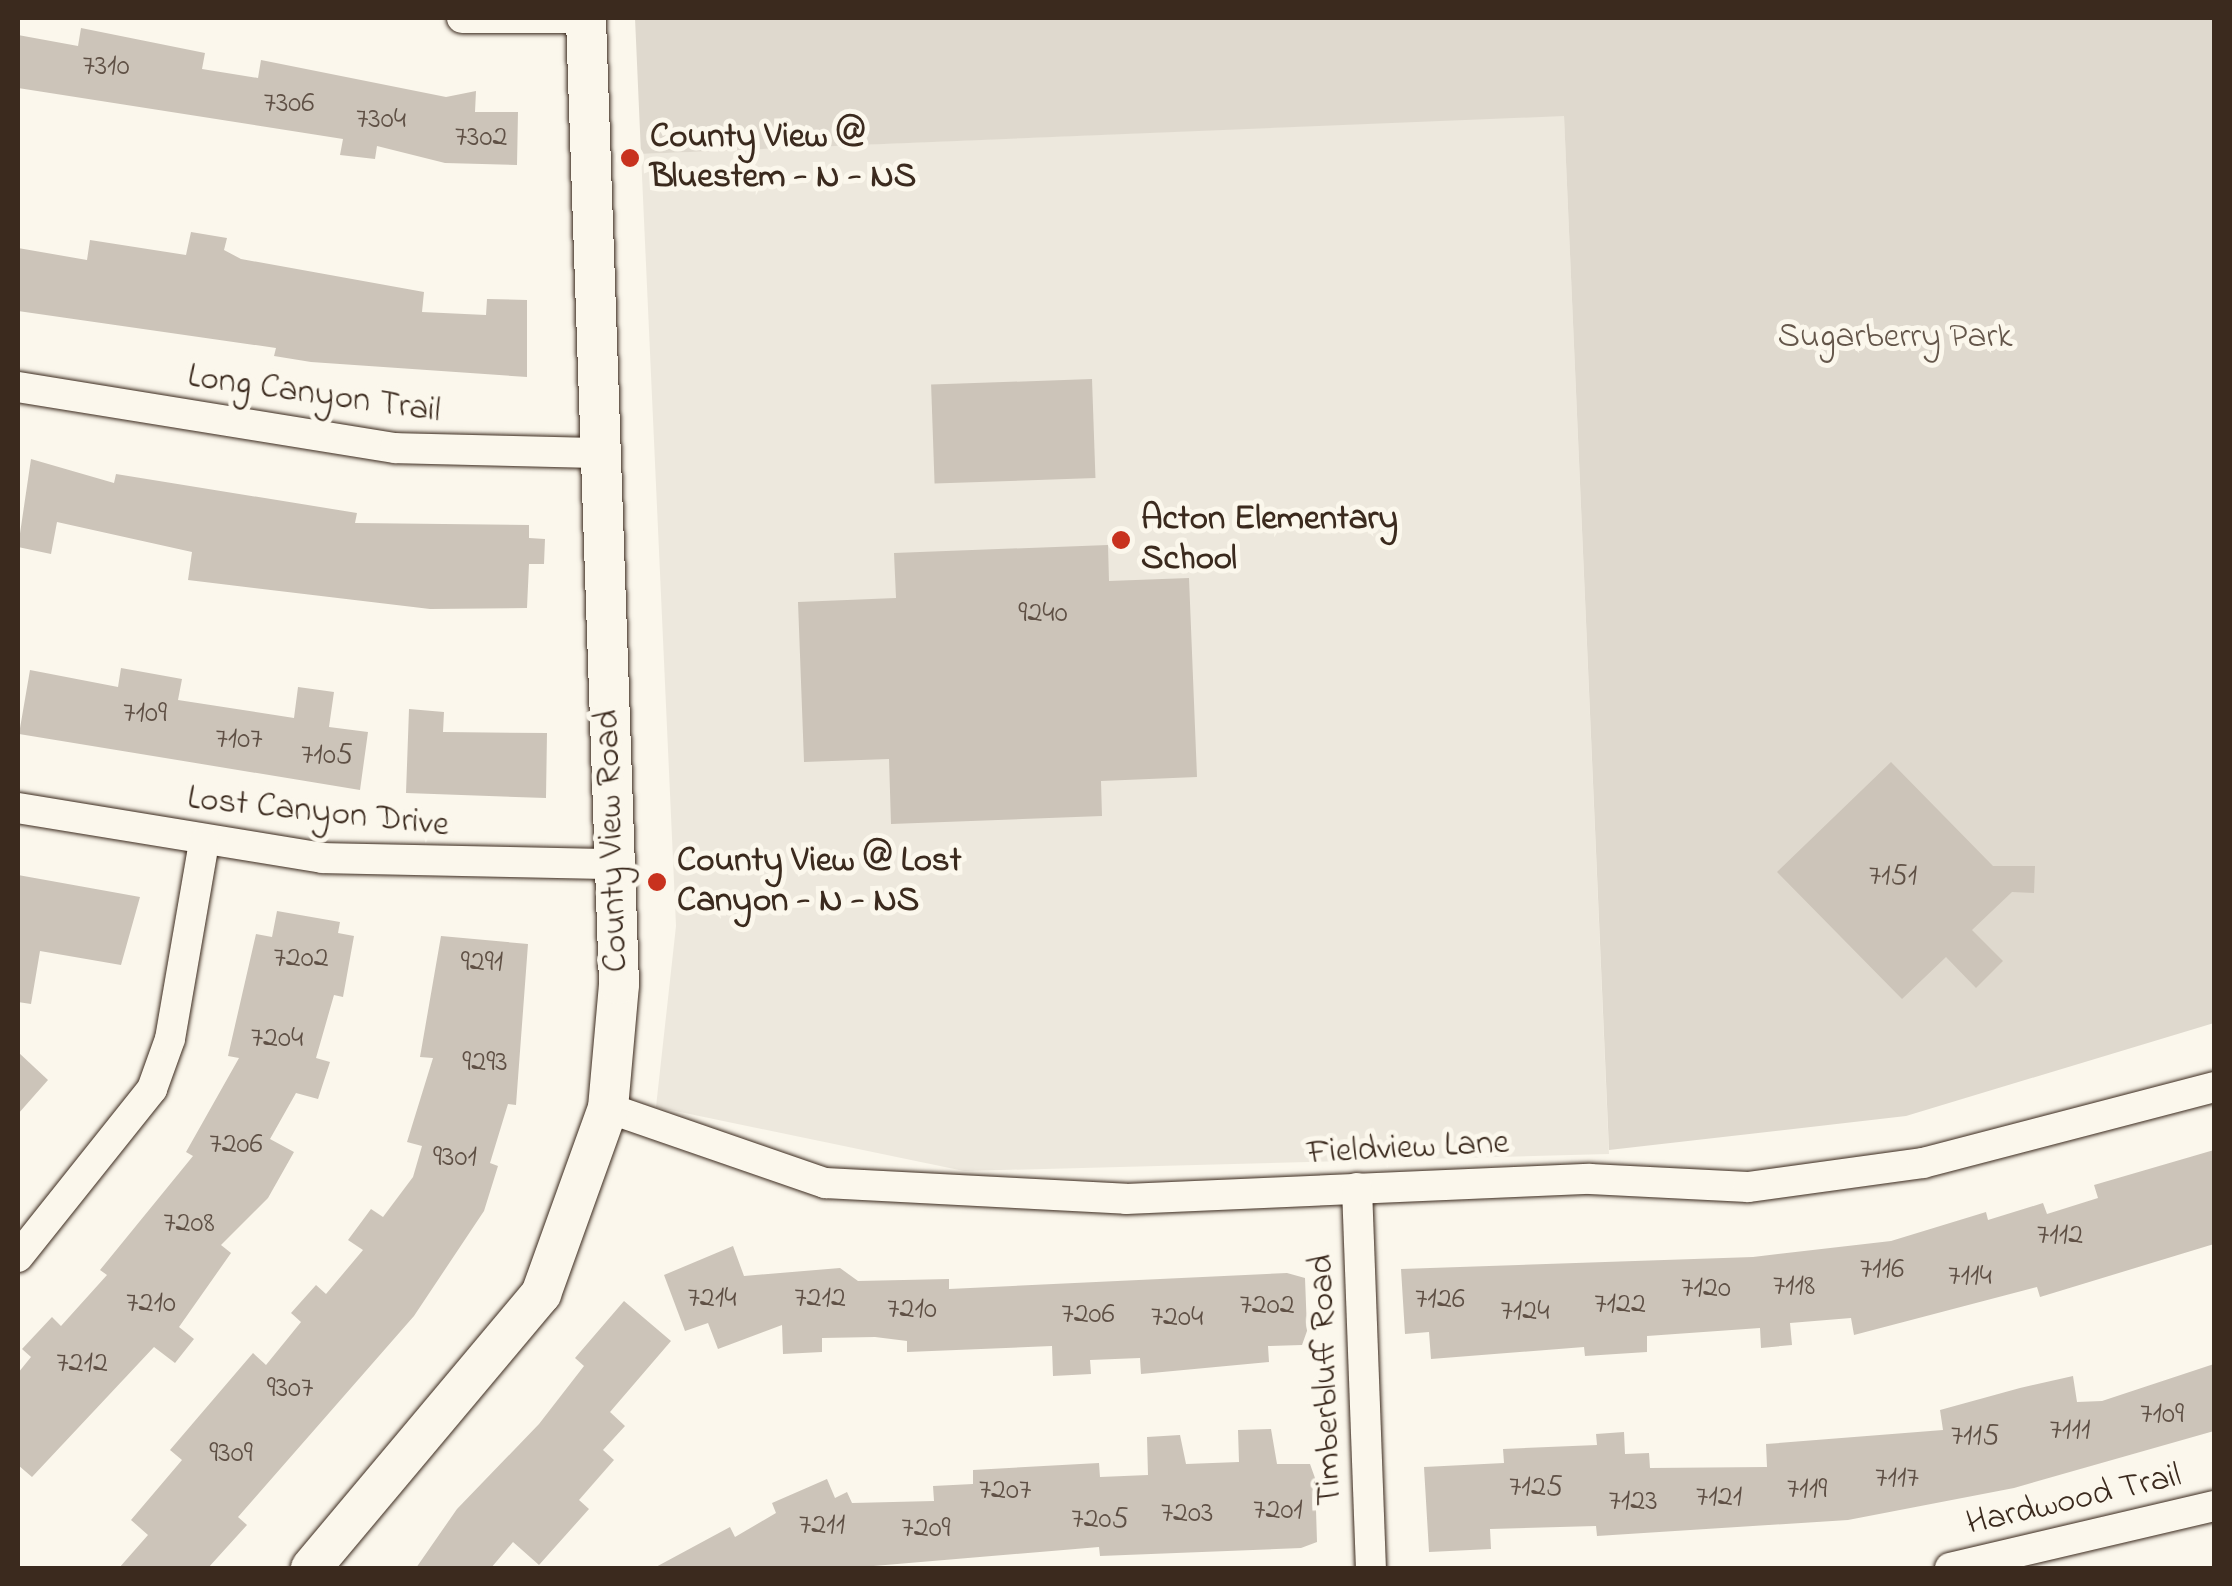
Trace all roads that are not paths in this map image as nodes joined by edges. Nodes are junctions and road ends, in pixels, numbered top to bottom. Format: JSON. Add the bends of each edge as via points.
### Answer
{"nodes":[{"id":1,"x":462,"y":18,"type":"edge"},
{"id":2,"x":586,"y":18,"type":"edge"},
{"id":3,"x":18,"y":387,"type":"edge"},
{"id":4,"x":601,"y":453,"type":"junction"},
{"id":5,"x":18,"y":808,"type":"edge"},
{"id":6,"x":204,"y":843,"type":"junction"},
{"id":7,"x":614,"y":864,"type":"junction"},
{"id":8,"x":2214,"y":1087,"type":"edge"},
{"id":9,"x":608,"y":1108,"type":"junction"},
{"id":10,"x":1357,"y":1188,"type":"junction"},
{"id":11,"x":18,"y":1257,"type":"edge"},
{"id":12,"x":2214,"y":1506,"type":"edge"},
{"id":13,"x":311,"y":1568,"type":"edge"},
{"id":14,"x":1371,"y":1568,"type":"edge"},
{"id":15,"x":1950,"y":1568,"type":"edge"}],
"edges":[{"from":1,"to":2,"type":"street"},
{"from":2,"to":4,"type":"street","name":"County View Road"},
{"from":3,"to":4,"type":"street","name":"Long Canyon Trail","via":[[395,448]]},
{"from":4,"to":7,"type":"street","name":"County View Road"},
{"from":5,"to":6,"type":"street","name":"Lost Canyon Drive"},
{"from":6,"to":7,"type":"street","name":"Lost Canyon Drive","via":[[413,865]]},
{"from":6,"to":11,"type":"street","via":[[152,1088]]},
{"from":7,"to":9,"type":"street","name":"County View Road","via":[[619,984]]},
{"from":8,"to":10,"type":"street","name":"Fieldview Lane","via":[[1922,1164],[1748,1186],[1590,1179]]},
{"from":9,"to":10,"type":"street","name":"Fieldview Lane","via":[[825,1183],[1104,1200]]},
{"from":9,"to":13,"type":"street","name":"County View Road","via":[[540,1294]]},
{"from":10,"to":14,"type":"street","name":"Timberbluff Road"},
{"from":12,"to":15,"type":"street","name":"Hardwood Trail"}]}
